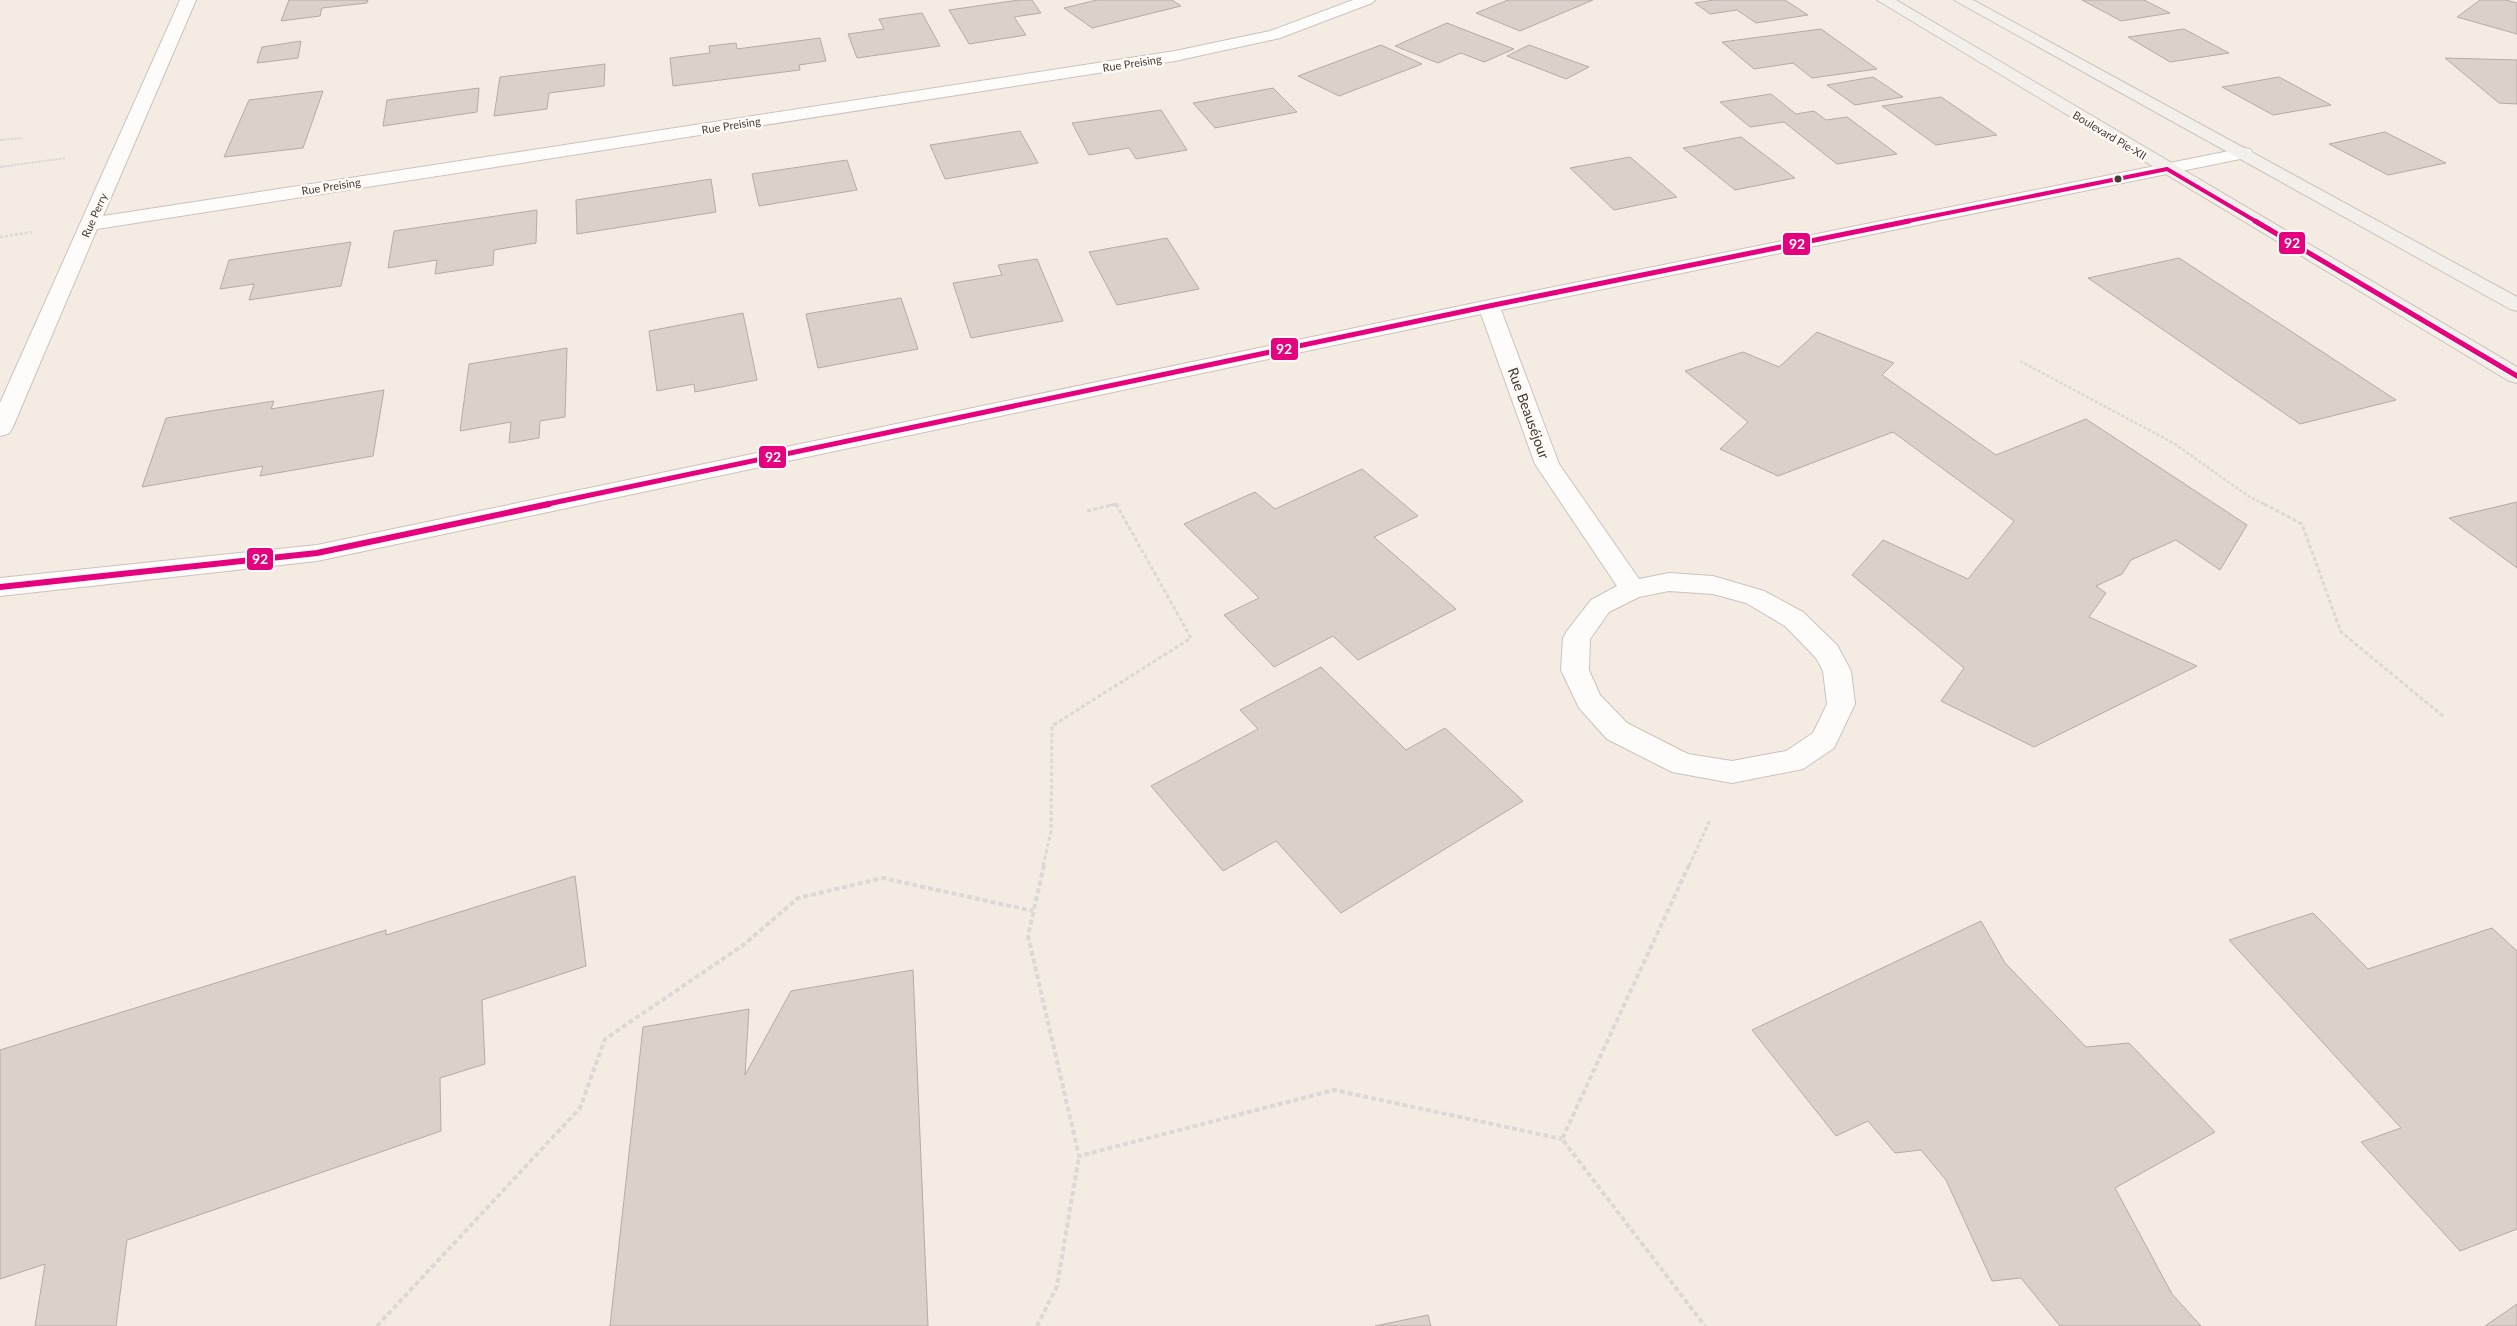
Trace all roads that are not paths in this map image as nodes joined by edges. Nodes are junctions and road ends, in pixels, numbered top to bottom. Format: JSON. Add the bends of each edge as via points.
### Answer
{"nodes":[{"id":1,"x":188,"y":0,"type":"edge"},
{"id":2,"x":1366,"y":0,"type":"edge"},
{"id":3,"x":1885,"y":0,"type":"edge"},
{"id":4,"x":1962,"y":0,"type":"edge"},
{"id":5,"x":2244,"y":153,"type":"junction"},
{"id":6,"x":2168,"y":169,"type":"junction"},
{"id":7,"x":90,"y":224,"type":"junction"},
{"id":8,"x":2517,"y":305,"type":"edge"},
{"id":9,"x":1489,"y":306,"type":"junction"},
{"id":10,"x":2517,"y":376,"type":"edge"},
{"id":11,"x":0,"y":430,"type":"edge"},
{"id":12,"x":0,"y":587,"type":"edge"},
{"id":13,"x":1632,"y":589,"type":"junction"}],
"edges":[{"from":1,"to":7,"type":"street","name":"Rue Perry"},
{"from":2,"to":7,"type":"street","name":"Rue Preising","via":[[1274,35],[1176,56]]},
{"from":3,"to":6,"type":"street","name":"Boulevard Pie-XII"},
{"from":4,"to":5,"type":"street"},
{"from":5,"to":6,"type":"street"},
{"from":5,"to":8,"type":"street"},
{"from":6,"to":9,"type":"street"},
{"from":6,"to":10,"type":"street","name":"Boulevard Pie-XII"},
{"from":7,"to":11,"type":"street","name":"Rue Perry"},
{"from":9,"to":12,"type":"street","via":[[317,553]]},
{"from":9,"to":13,"type":"street","name":"Rue Beauséjour","via":[[1547,464]]},
{"from":13,"to":13,"type":"street","via":[[1600,606],[1577,638],[1575,670],[1589,701],[1617,732],[1682,764],[1732,772],[1793,762],[1824,740],[1842,704],[1837,671],[1827,652],[1794,618],[1755,597],[1704,584],[1669,582]]}]}
